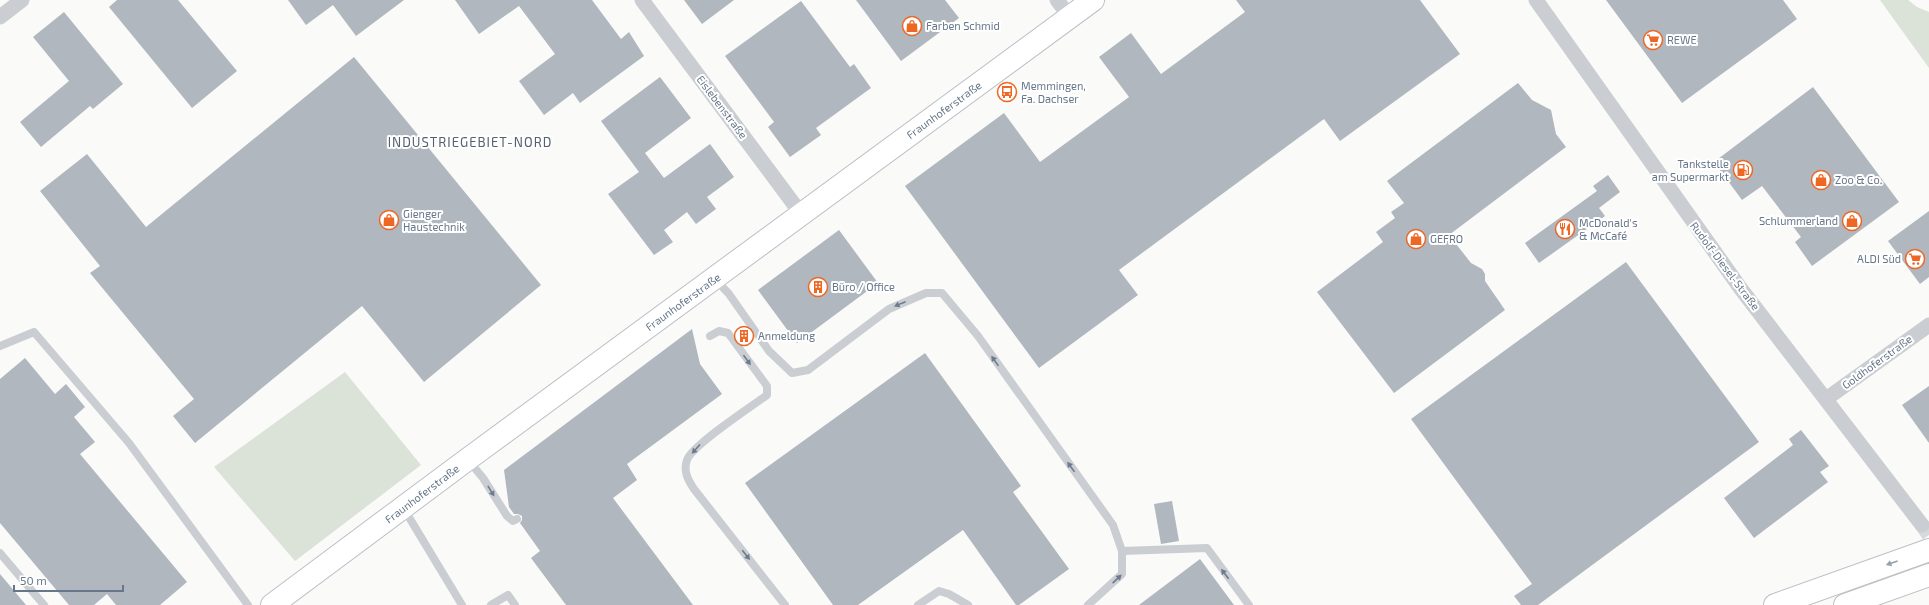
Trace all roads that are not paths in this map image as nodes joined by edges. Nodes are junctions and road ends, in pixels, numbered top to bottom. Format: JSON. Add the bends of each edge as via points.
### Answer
{"nodes":[{"id":1,"x":21,"y":0,"type":"edge"},
{"id":2,"x":642,"y":0,"type":"edge"},
{"id":3,"x":1093,"y":0,"type":"edge"},
{"id":4,"x":1536,"y":0,"type":"edge"},
{"id":5,"x":1064,"y":8,"type":"edge"},
{"id":6,"x":0,"y":17,"type":"edge"},
{"id":7,"x":802,"y":215,"type":"junction"},
{"id":8,"x":715,"y":279,"type":"junction"},
{"id":9,"x":1929,"y":325,"type":"edge"},
{"id":10,"x":710,"y":336,"type":"dead end"},
{"id":11,"x":0,"y":346,"type":"edge"},
{"id":12,"x":1826,"y":399,"type":"junction"},
{"id":13,"x":468,"y":459,"type":"junction"},
{"id":14,"x":403,"y":508,"type":"junction"},
{"id":15,"x":517,"y":519,"type":"dead end"},
{"id":16,"x":1922,"y":524,"type":"tunnel mouth"},
{"id":17,"x":1929,"y":550,"type":"edge"},
{"id":18,"x":1122,"y":551,"type":"junction"},
{"id":19,"x":0,"y":553,"type":"edge"},
{"id":20,"x":1929,"y":575,"type":"edge"},
{"id":21,"x":44,"y":605,"type":"edge"},
{"id":22,"x":248,"y":605,"type":"edge"},
{"id":23,"x":272,"y":605,"type":"edge"},
{"id":24,"x":462,"y":605,"type":"edge"},
{"id":25,"x":491,"y":605,"type":"edge"},
{"id":26,"x":515,"y":605,"type":"edge"},
{"id":27,"x":785,"y":605,"type":"edge"},
{"id":28,"x":918,"y":605,"type":"edge"},
{"id":29,"x":968,"y":605,"type":"edge"},
{"id":30,"x":1088,"y":605,"type":"edge"},
{"id":31,"x":1249,"y":605,"type":"edge"},
{"id":32,"x":1775,"y":605,"type":"edge"},
{"id":33,"x":1845,"y":605,"type":"edge"}],
"edges":[{"from":1,"to":6,"type":"street"},
{"from":2,"to":7,"type":"street","name":"Eislebenstraße"},
{"from":3,"to":5,"type":"main road","name":"Fraunhoferstraße"},
{"from":4,"to":12,"type":"street","name":"Rudolf-Diesel-Straße","via":[[1699,232]]},
{"from":5,"to":7,"type":"main road","name":"Fraunhoferstraße"},
{"from":7,"to":8,"type":"main road","name":"Fraunhoferstraße"},
{"from":8,"to":13,"type":"main road","name":"Fraunhoferstraße"},
{"from":18,"to":8,"type":"lane","one_way":true,"via":[[1113,524],[978,336],[942,293],[926,293],[889,309],[808,370],[792,373],[770,351],[729,294]]},
{"from":9,"to":12,"type":"street","name":"Goldhoferstraße"},
{"from":10,"to":27,"type":"lane","one_way":true,"via":[[718,332],[728,333],[767,386],[767,395],[703,441],[687,459],[686,475],[694,489]]},
{"from":11,"to":22,"type":"lane","via":[[34,332],[129,443]]},
{"from":12,"to":16,"type":"street","name":"Rudolf-Diesel-Straße"},
{"from":13,"to":14,"type":"main road","name":"Fraunhoferstraße"},
{"from":13,"to":15,"type":"lane","one_way":true,"via":[[507,516],[513,521]]},
{"from":14,"to":23,"type":"main road","name":"Fraunhoferstraße"},
{"from":14,"to":24,"type":"lane"},
{"from":17,"to":32,"type":"main road","one_way":true},
{"from":30,"to":18,"type":"lane","one_way":true,"via":[[1122,574]]},
{"from":31,"to":18,"type":"lane","one_way":true,"via":[[1207,548]]},
{"from":19,"to":21,"type":"lane"},
{"from":20,"to":33,"type":"main road"},
{"from":25,"to":26,"type":"lane","via":[[508,595]]},
{"from":28,"to":29,"type":"lane","via":[[939,591]]}]}
